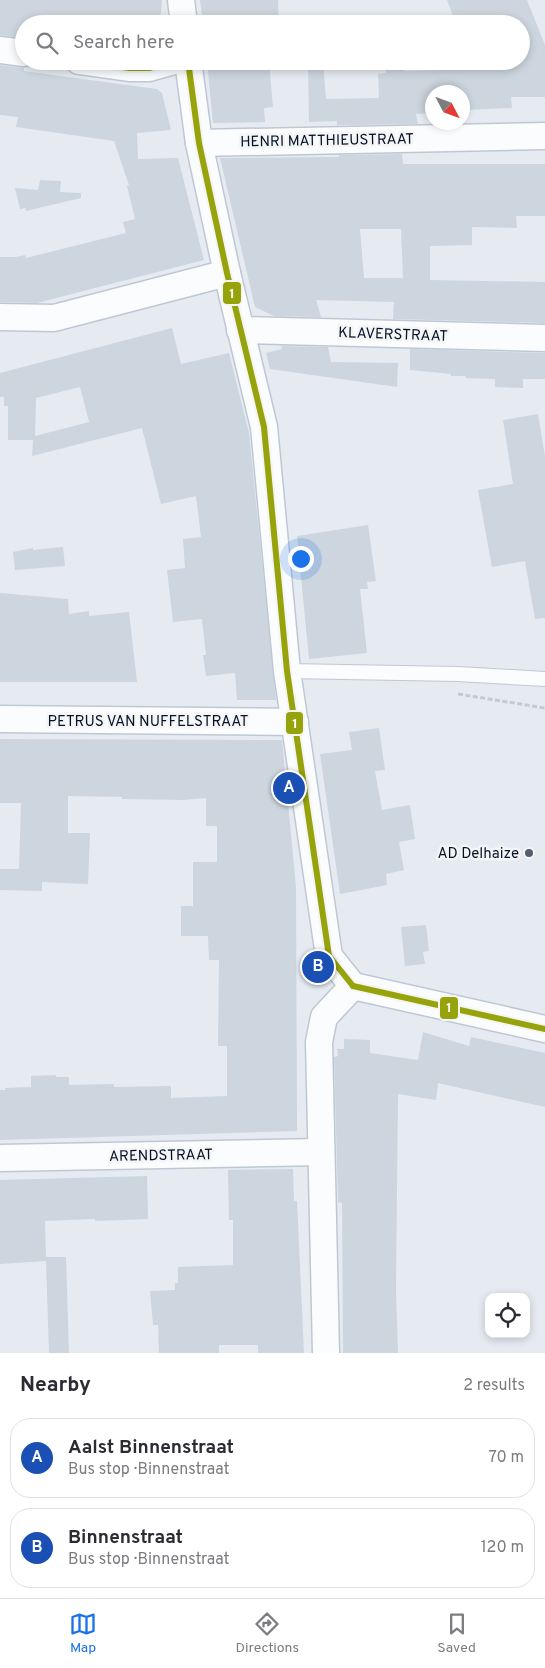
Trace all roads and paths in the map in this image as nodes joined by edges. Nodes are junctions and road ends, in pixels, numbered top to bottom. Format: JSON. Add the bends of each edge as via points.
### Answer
{"nodes":[{"id":1,"x":181,"y":0,"type":"edge"},
{"id":2,"x":183,"y":15,"type":"edge"},
{"id":3,"x":0,"y":50,"type":"edge"},
{"id":4,"x":15,"y":52,"type":"edge"},
{"id":5,"x":189,"y":70,"type":"edge"},
{"id":6,"x":545,"y":136,"type":"edge"},
{"id":7,"x":199,"y":143,"type":"junction"},
{"id":8,"x":226,"y":273,"type":"junction"},
{"id":9,"x":0,"y":318,"type":"edge"},
{"id":10,"x":240,"y":330,"type":"junction"},
{"id":11,"x":545,"y":338,"type":"edge"},
{"id":12,"x":287,"y":671,"type":"junction"},
{"id":13,"x":545,"y":679,"type":"edge"},
{"id":14,"x":0,"y":719,"type":"edge"},
{"id":15,"x":295,"y":722,"type":"junction"},
{"id":16,"x":353,"y":986,"type":"junction"},
{"id":17,"x":545,"y":1029,"type":"edge"},
{"id":18,"x":321,"y":1152,"type":"junction"},
{"id":19,"x":0,"y":1158,"type":"edge"},
{"id":20,"x":326,"y":1353,"type":"edge"}],
"edges":[{"from":1,"to":2,"type":"street"},
{"from":3,"to":4,"type":"street"},
{"from":5,"to":7,"type":"street"},
{"from":6,"to":7,"type":"street","name":"HENRI MATTHIEUSTRAAT"},
{"from":7,"to":8,"type":"street"},
{"from":8,"to":9,"type":"street","via":[[54,318]]},
{"from":8,"to":10,"type":"street"},
{"from":10,"to":11,"type":"street","name":"KLAVERSTRAAT"},
{"from":10,"to":12,"type":"street","via":[[264,427]]},
{"from":12,"to":13,"type":"lane"},
{"from":12,"to":15,"type":"street"},
{"from":14,"to":15,"type":"street","name":"PETRUS VAN NUFFELSTRAAT"},
{"from":15,"to":16,"type":"street","via":[[329,956]]},
{"from":16,"to":17,"type":"street"},
{"from":16,"to":18,"type":"street","via":[[324,1017],[319,1042]]},
{"from":18,"to":19,"type":"street","name":"ARENDSTRAAT"},
{"from":18,"to":20,"type":"street"}]}
